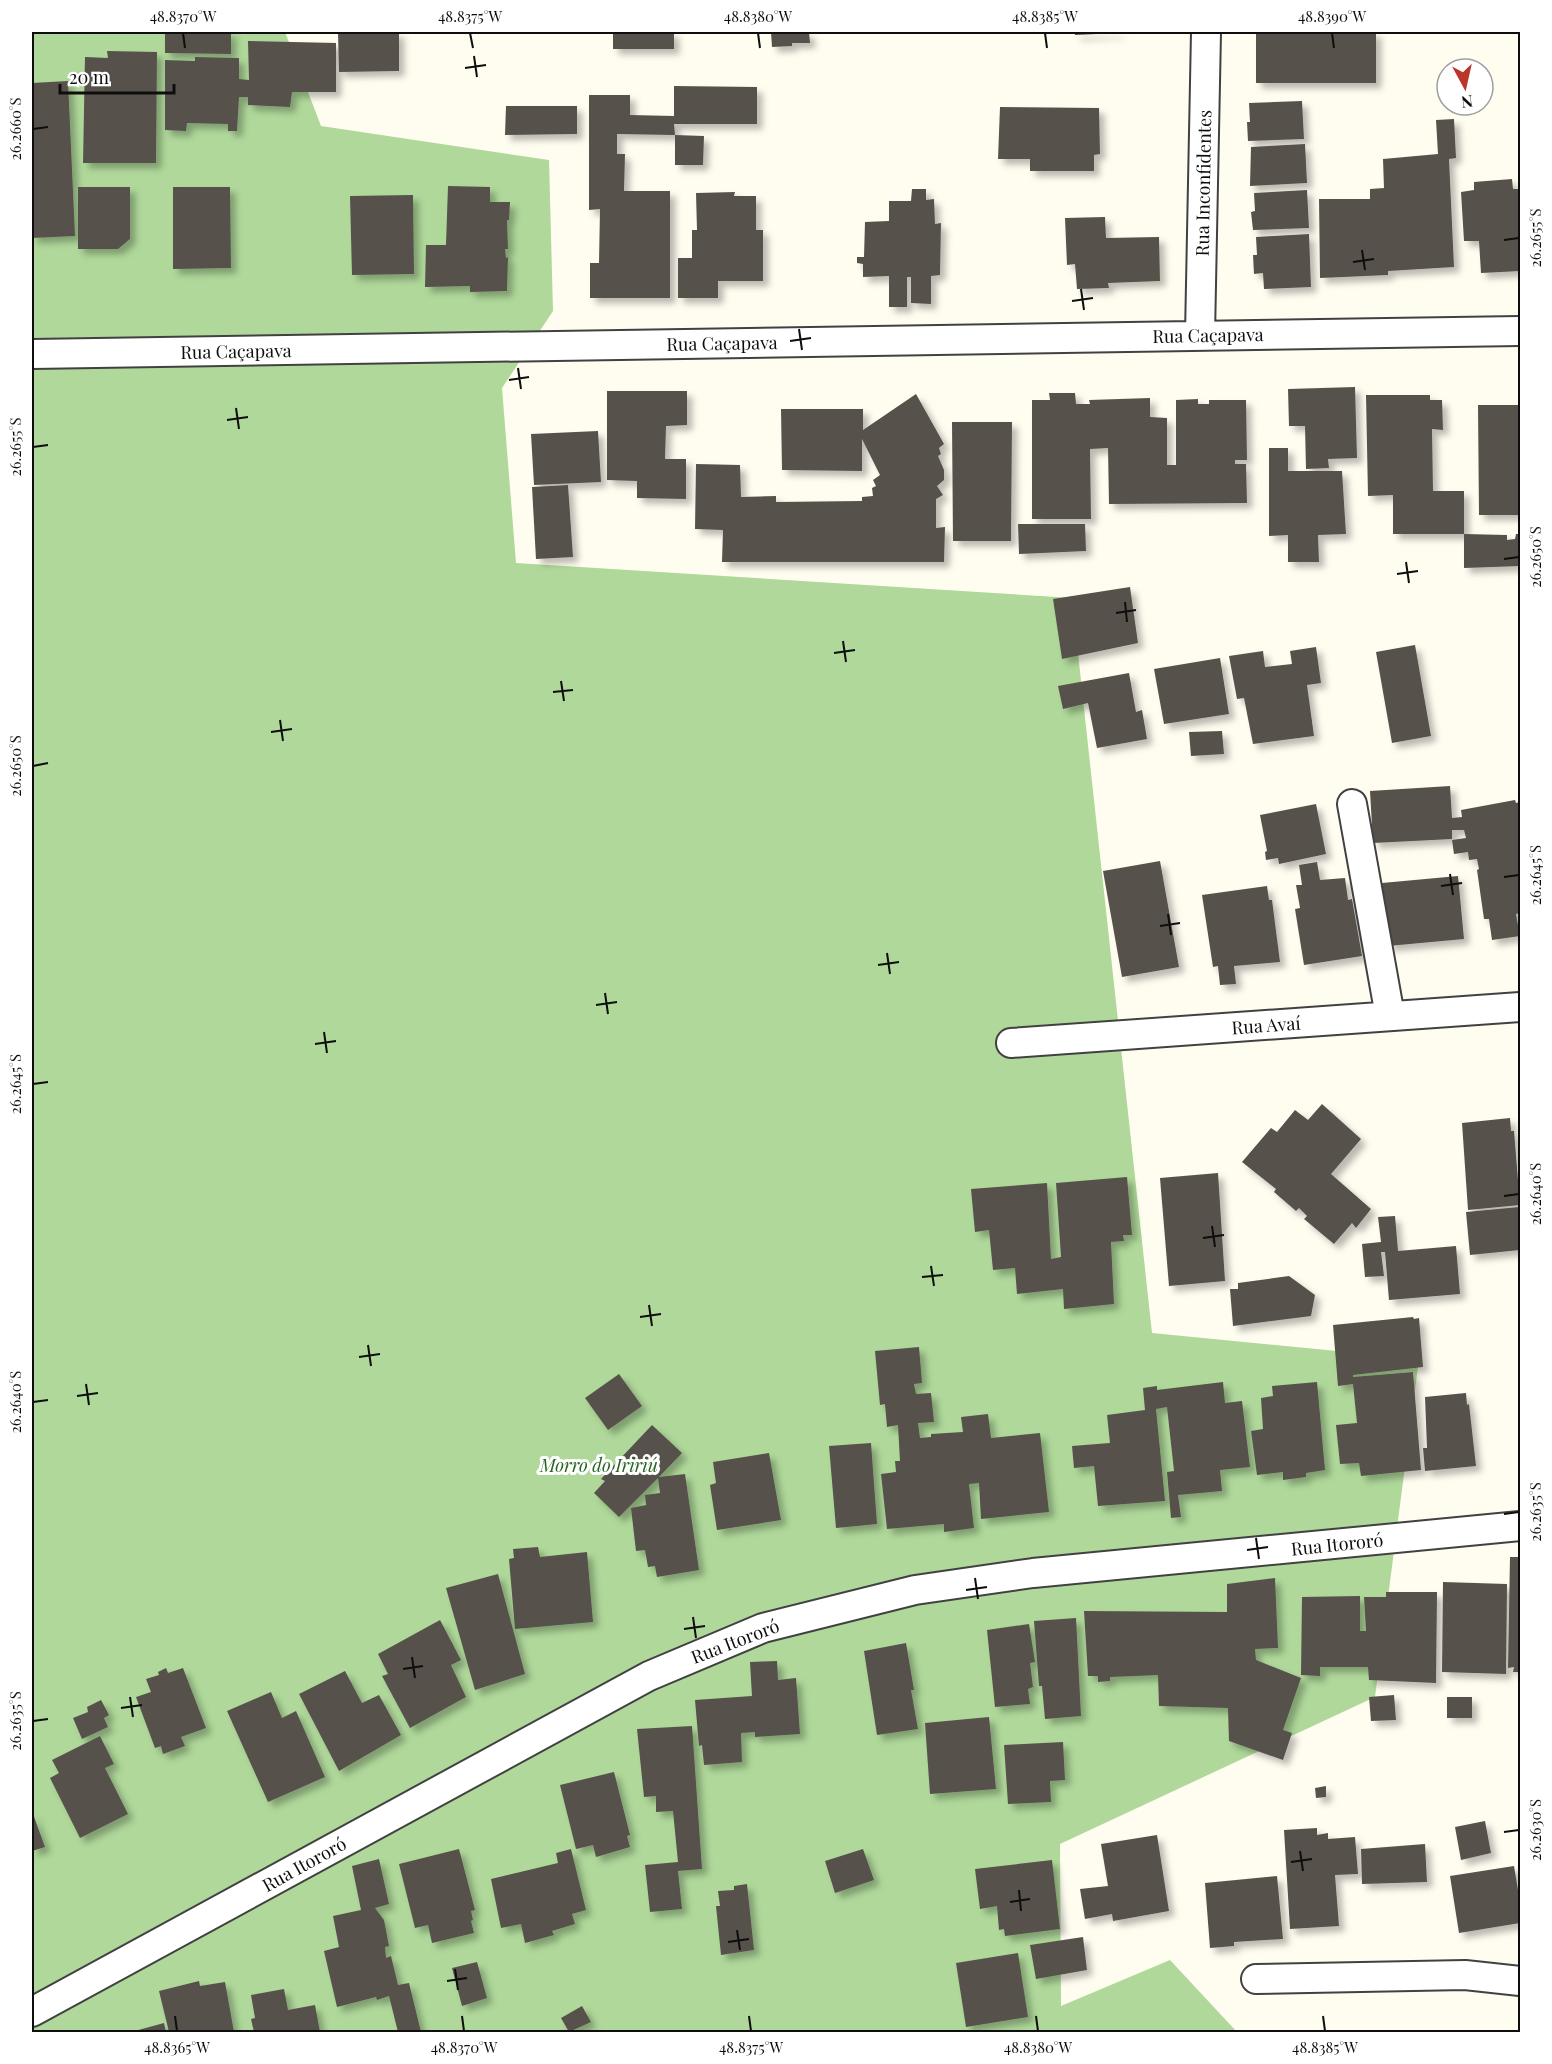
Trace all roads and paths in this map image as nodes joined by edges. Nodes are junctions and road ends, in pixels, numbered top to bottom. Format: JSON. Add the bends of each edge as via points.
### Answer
{"nodes":[{"id":1,"x":1206,"y":32,"type":"edge"},
{"id":2,"x":1521,"y":330,"type":"edge"},
{"id":3,"x":1200,"y":335,"type":"junction"},
{"id":4,"x":32,"y":354,"type":"edge"},
{"id":5,"x":1352,"y":804,"type":"dead end"},
{"id":6,"x":1521,"y":1007,"type":"edge"},
{"id":7,"x":1390,"y":1016,"type":"junction"},
{"id":8,"x":1011,"y":1043,"type":"dead end"},
{"id":9,"x":1521,"y":1526,"type":"edge"},
{"id":10,"x":1256,"y":1979,"type":"dead end"},
{"id":11,"x":1521,"y":1982,"type":"edge"},
{"id":12,"x":32,"y":2012,"type":"edge"}],
"edges":[{"from":1,"to":3,"type":"street","name":"Rua Inconfidentes"},
{"from":2,"to":3,"type":"street","name":"Rua Caçapava"},
{"from":3,"to":4,"type":"street","name":"Rua Caçapava"},
{"from":5,"to":7,"type":"street"},
{"from":6,"to":7,"type":"street","name":"Rua Avaí"},
{"from":7,"to":8,"type":"street","name":"Rua Avaí"},
{"from":9,"to":12,"type":"street","name":"Rua Itororó","via":[[1033,1573],[915,1590],[763,1628],[649,1676]]},
{"from":10,"to":11,"type":"street","via":[[1465,1975]]}]}
